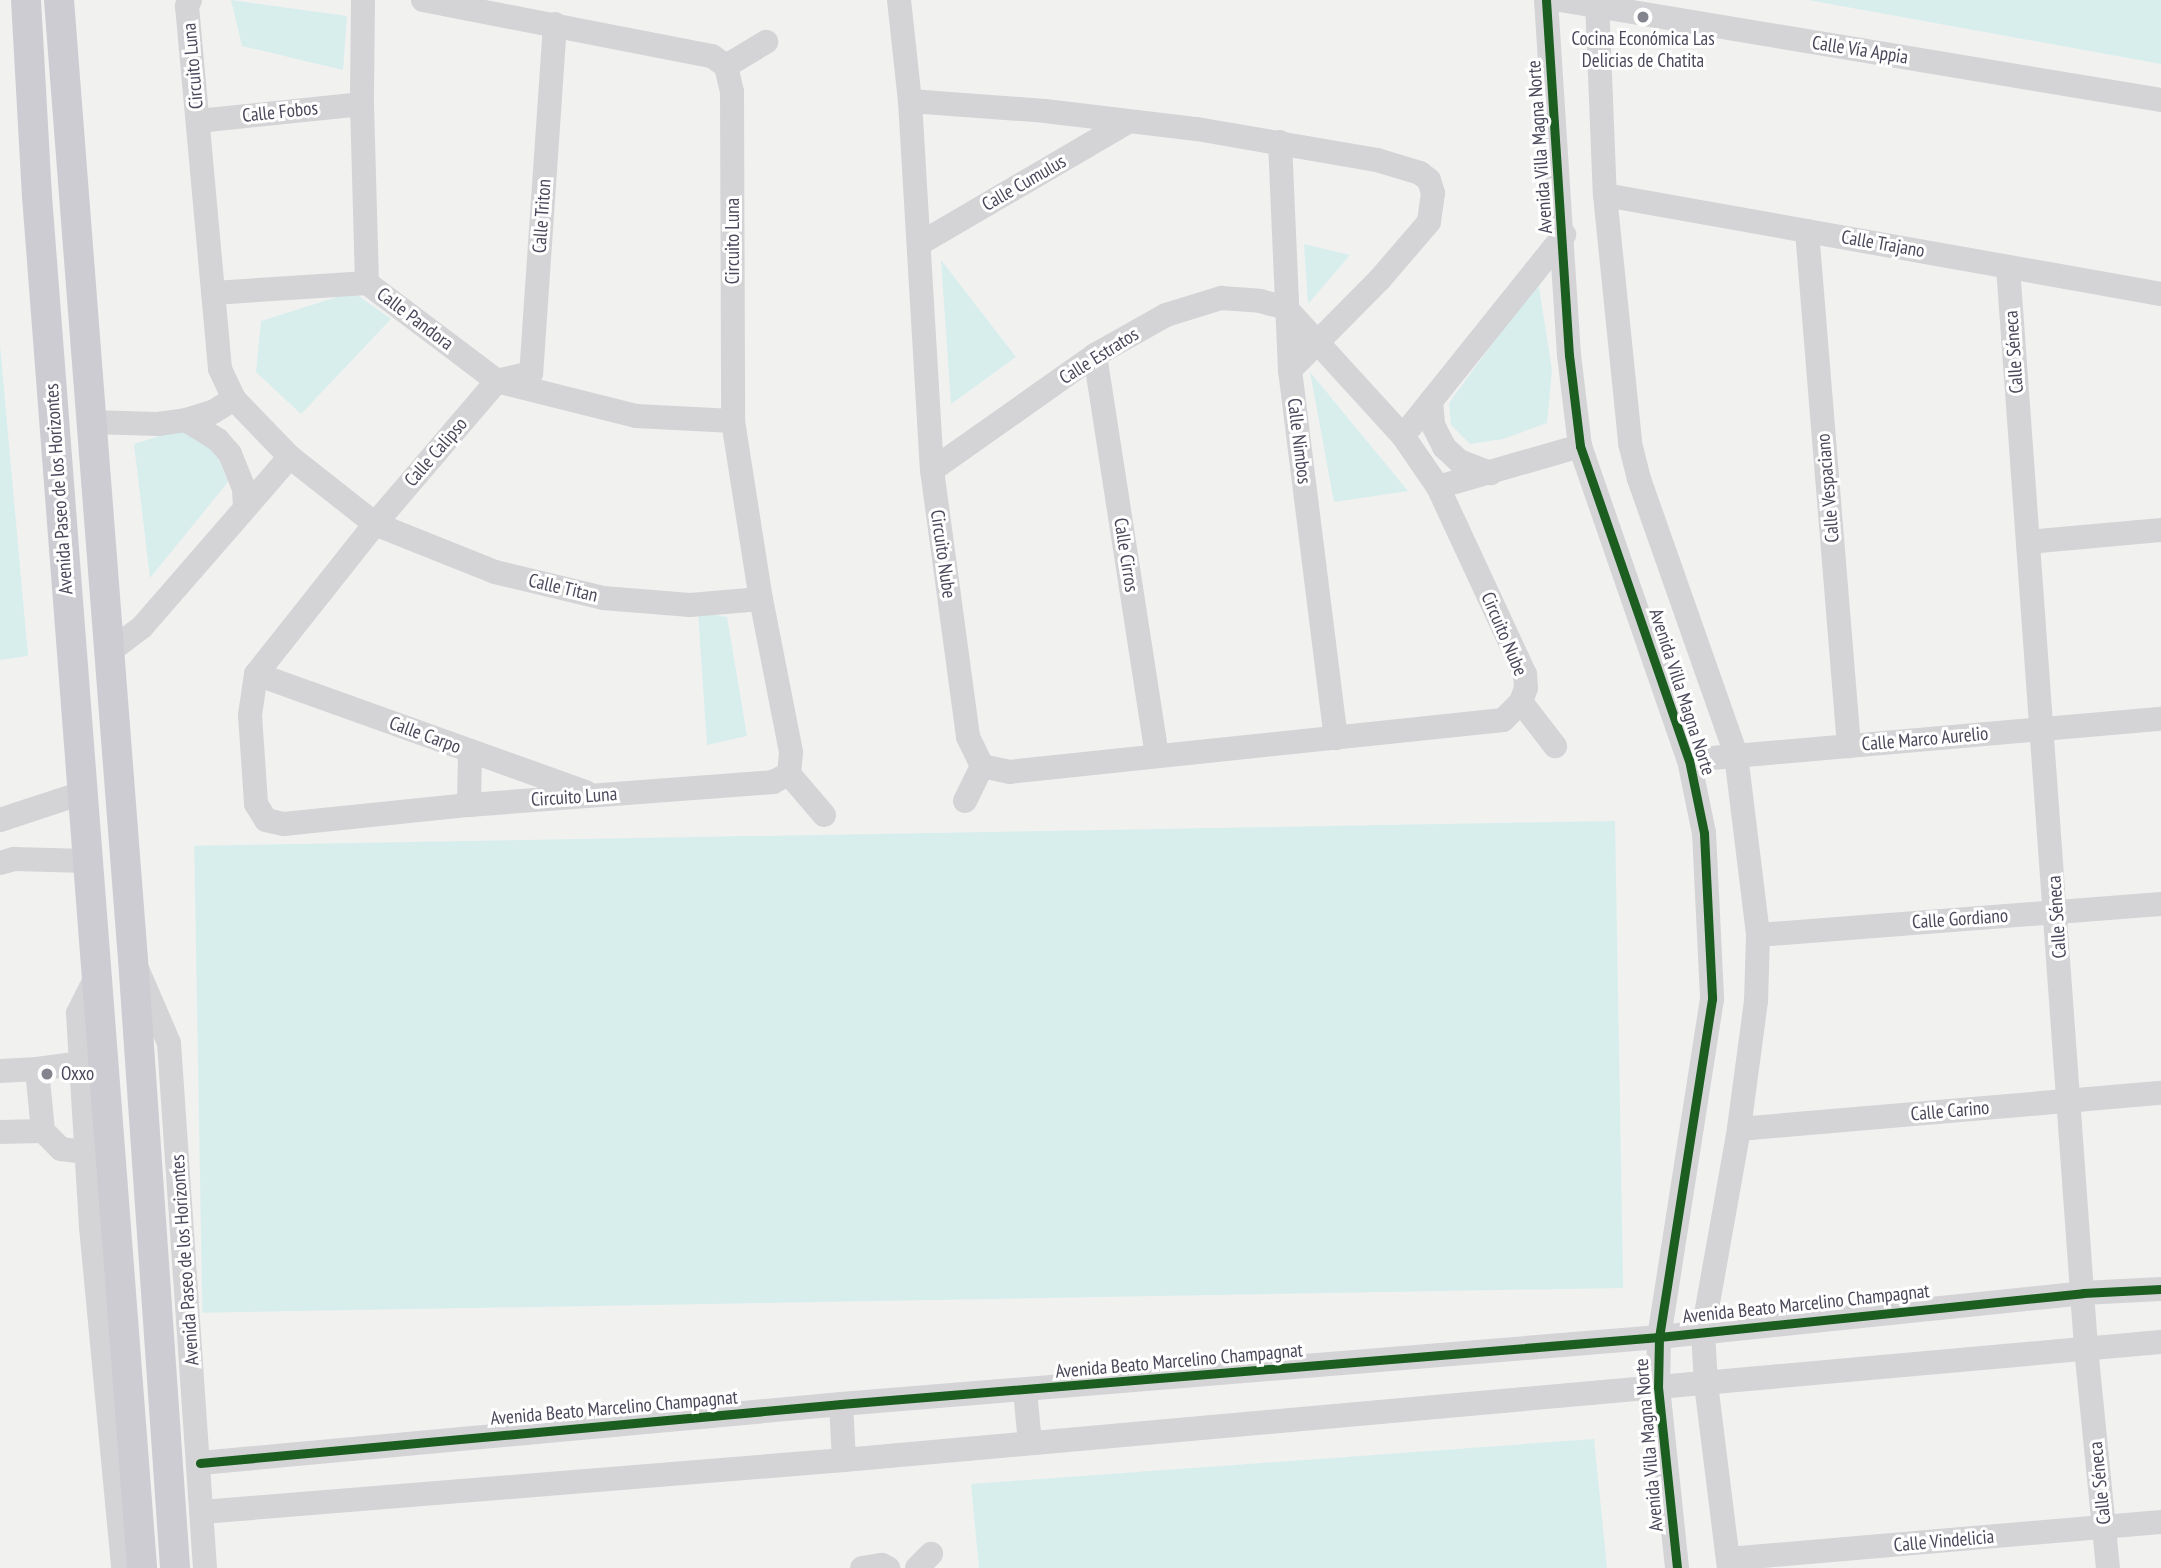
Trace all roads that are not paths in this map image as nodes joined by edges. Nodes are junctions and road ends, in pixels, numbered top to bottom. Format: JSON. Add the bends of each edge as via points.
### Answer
{"nodes":[{"id":1,"x":190,"y":0,"type":"edge"},
{"id":2,"x":363,"y":0,"type":"edge"},
{"id":3,"x":423,"y":0,"type":"edge"},
{"id":4,"x":899,"y":0,"type":"edge"},
{"id":5,"x":1546,"y":0,"type":"edge"},
{"id":6,"x":1560,"y":0,"type":"edge"},
{"id":7,"x":1597,"y":3,"type":"edge"},
{"id":8,"x":25,"y":6,"type":"edge"},
{"id":9,"x":61,"y":8,"type":"edge"},
{"id":10,"x":555,"y":24,"type":"junction"},
{"id":11,"x":766,"y":42,"type":"dead end"},
{"id":12,"x":726,"y":66,"type":"junction"},
{"id":13,"x":2161,"y":100,"type":"edge"},
{"id":14,"x":910,"y":101,"type":"junction"},
{"id":15,"x":362,"y":104,"type":"junction"},
{"id":16,"x":198,"y":121,"type":"junction"},
{"id":17,"x":1128,"y":122,"type":"junction"},
{"id":18,"x":1280,"y":142,"type":"junction"},
{"id":19,"x":1605,"y":195,"type":"junction"},
{"id":20,"x":1807,"y":231,"type":"junction"},
{"id":21,"x":1564,"y":235,"type":"junction"},
{"id":22,"x":919,"y":244,"type":"junction"},
{"id":23,"x":2008,"y":267,"type":"junction"},
{"id":24,"x":367,"y":284,"type":"junction"},
{"id":25,"x":213,"y":293,"type":"junction"},
{"id":26,"x":2161,"y":294,"type":"edge"},
{"id":27,"x":1286,"y":308,"type":"junction"},
{"id":28,"x":1320,"y":343,"type":"junction"},
{"id":29,"x":1094,"y":355,"type":"junction"},
{"id":30,"x":1290,"y":370,"type":"junction"},
{"id":31,"x":497,"y":381,"type":"junction"},
{"id":32,"x":234,"y":399,"type":"junction"},
{"id":33,"x":1431,"y":401,"type":"junction"},
{"id":34,"x":186,"y":420,"type":"junction"},
{"id":35,"x":733,"y":421,"type":"junction"},
{"id":36,"x":91,"y":422,"type":"junction"},
{"id":37,"x":1403,"y":436,"type":"junction"},
{"id":38,"x":1580,"y":446,"type":"junction"},
{"id":39,"x":290,"y":457,"type":"junction"},
{"id":40,"x":932,"y":470,"type":"junction"},
{"id":41,"x":1491,"y":472,"type":"junction"},
{"id":42,"x":1438,"y":487,"type":"junction"},
{"id":43,"x":245,"y":508,"type":"junction"},
{"id":44,"x":374,"y":524,"type":"junction"},
{"id":45,"x":2161,"y":530,"type":"edge"},
{"id":46,"x":2028,"y":542,"type":"junction"},
{"id":47,"x":761,"y":599,"type":"junction"},
{"id":48,"x":109,"y":653,"type":"junction"},
{"id":49,"x":256,"y":674,"type":"junction"},
{"id":50,"x":1521,"y":702,"type":"junction"},
{"id":51,"x":2161,"y":719,"type":"edge"},
{"id":52,"x":2042,"y":729,"type":"junction"},
{"id":53,"x":1336,"y":738,"type":"junction"},
{"id":54,"x":1555,"y":746,"type":"dead end"},
{"id":55,"x":1849,"y":746,"type":"junction"},
{"id":56,"x":470,"y":751,"type":"junction"},
{"id":57,"x":1157,"y":755,"type":"junction"},
{"id":58,"x":1736,"y":755,"type":"junction"},
{"id":59,"x":1689,"y":760,"type":"junction"},
{"id":60,"x":982,"y":766,"type":"junction"},
{"id":61,"x":789,"y":774,"type":"junction"},
{"id":62,"x":82,"y":793,"type":"junction"},
{"id":63,"x":594,"y":796,"type":"junction"},
{"id":64,"x":965,"y":801,"type":"dead end"},
{"id":65,"x":469,"y":805,"type":"junction"},
{"id":66,"x":824,"y":815,"type":"dead end"},
{"id":67,"x":0,"y":820,"type":"edge"},
{"id":68,"x":87,"y":861,"type":"junction"},
{"id":69,"x":0,"y":863,"type":"edge"},
{"id":70,"x":2161,"y":904,"type":"edge"},
{"id":71,"x":2057,"y":912,"type":"junction"},
{"id":72,"x":1758,"y":935,"type":"junction"},
{"id":73,"x":133,"y":959,"type":"junction"},
{"id":74,"x":96,"y":977,"type":"junction"},
{"id":75,"x":80,"y":1063,"type":"junction"},
{"id":76,"x":37,"y":1069,"type":"junction"},
{"id":77,"x":0,"y":1071,"type":"edge"},
{"id":78,"x":2161,"y":1093,"type":"edge"},
{"id":79,"x":2069,"y":1101,"type":"junction"},
{"id":80,"x":1739,"y":1129,"type":"junction"},
{"id":81,"x":43,"y":1131,"type":"junction"},
{"id":82,"x":0,"y":1132,"type":"edge"},
{"id":83,"x":86,"y":1152,"type":"junction"},
{"id":84,"x":2161,"y":1289,"type":"edge"},
{"id":85,"x":2082,"y":1293,"type":"junction"},
{"id":86,"x":1703,"y":1331,"type":"junction"},
{"id":87,"x":1659,"y":1337,"type":"junction"},
{"id":88,"x":2161,"y":1342,"type":"edge"},
{"id":89,"x":2086,"y":1348,"type":"junction"},
{"id":90,"x":1706,"y":1384,"type":"junction"},
{"id":91,"x":1658,"y":1387,"type":"junction"},
{"id":92,"x":1025,"y":1391,"type":"junction"},
{"id":93,"x":841,"y":1404,"type":"junction"},
{"id":94,"x":1030,"y":1443,"type":"junction"},
{"id":95,"x":844,"y":1460,"type":"junction"},
{"id":96,"x":200,"y":1463,"type":"junction"},
{"id":97,"x":202,"y":1512,"type":"junction"},
{"id":98,"x":2161,"y":1522,"type":"edge"},
{"id":99,"x":2104,"y":1527,"type":"junction"},
{"id":100,"x":1728,"y":1564,"type":"edge"},
{"id":101,"x":123,"y":1568,"type":"edge"},
{"id":102,"x":142,"y":1568,"type":"edge"},
{"id":103,"x":175,"y":1568,"type":"edge"},
{"id":104,"x":205,"y":1568,"type":"edge"},
{"id":105,"x":862,"y":1568,"type":"edge"},
{"id":106,"x":888,"y":1568,"type":"edge"},
{"id":107,"x":1677,"y":1568,"type":"edge"},
{"id":108,"x":2108,"y":1568,"type":"edge"}],
"edges":[{"from":1,"to":16,"type":"street","name":"Circuito Luna"},
{"from":2,"to":15,"type":"street","name":"Calle Pandora"},
{"from":3,"to":10,"type":"street"},
{"from":4,"to":14,"type":"street","name":"Circuito Nube"},
{"from":5,"to":21,"type":"street","name":"Avenida Villa Magna Norte"},
{"from":6,"to":7,"type":"street","name":"Calle Vía Appia"},
{"from":7,"to":13,"type":"street","name":"Calle Vía Appia"},
{"from":7,"to":19,"type":"street","name":"Avenida Villa Magna Norte"},
{"from":8,"to":62,"type":"main road","name":"Avenida Paseo de los Horizontes"},
{"from":9,"to":36,"type":"main road","name":"Avenida Paseo de los Horizontes"},
{"from":10,"to":12,"type":"street","via":[[712,56]]},
{"from":10,"to":31,"type":"street","name":"Calle Triton","via":[[531,373]]},
{"from":11,"to":12,"type":"street"},
{"from":12,"to":35,"type":"street","name":"Circuito Luna","via":[[732,92]]},
{"from":14,"to":17,"type":"street"},
{"from":14,"to":22,"type":"street","name":"Circuito Nube"},
{"from":15,"to":16,"type":"street","name":"Calle Fobos"},
{"from":15,"to":24,"type":"street","name":"Calle Pandora"},
{"from":16,"to":25,"type":"street","name":"Circuito Luna"},
{"from":17,"to":18,"type":"street"},
{"from":17,"to":22,"type":"street","name":"Calle Cumulus"},
{"from":18,"to":27,"type":"street","name":"Calle Nimbos"},
{"from":18,"to":28,"type":"street","via":[[1398,164],[1420,173],[1436,172],[1433,207],[1419,236]]},
{"from":19,"to":20,"type":"street","name":"Calle Trajano"},
{"from":19,"to":58,"type":"street","name":"Avenida Villa Magna Norte","via":[[1630,443]]},
{"from":20,"to":23,"type":"street","name":"Calle Trajano"},
{"from":20,"to":55,"type":"street","name":"Calle Vespaciano"},
{"from":21,"to":33,"type":"street"},
{"from":21,"to":38,"type":"street","name":"Avenida Villa Magna Norte","via":[[1569,355]]},
{"from":22,"to":40,"type":"street","name":"Circuito Nube"},
{"from":23,"to":26,"type":"street","name":"Calle Trajano"},
{"from":23,"to":46,"type":"street","name":"Calle Séneca"},
{"from":24,"to":25,"type":"street"},
{"from":24,"to":31,"type":"street","name":"Calle Pandora"},
{"from":25,"to":32,"type":"street","name":"Circuito Luna","via":[[220,369]]},
{"from":27,"to":28,"type":"street","name":"Circuito Nube"},
{"from":27,"to":29,"type":"street","name":"Calle Estratos","via":[[1238,298],[1203,302],[1166,314]]},
{"from":27,"to":30,"type":"street","name":"Calle Nimbos"},
{"from":28,"to":30,"type":"street"},
{"from":28,"to":37,"type":"street","name":"Circuito Nube"},
{"from":29,"to":40,"type":"street","name":"Calle Estratos"},
{"from":29,"to":57,"type":"street","name":"Calle Cirros"},
{"from":30,"to":53,"type":"street","name":"Calle Nimbos"},
{"from":31,"to":35,"type":"street","name":"Calle Pandora","via":[[636,416]]},
{"from":31,"to":44,"type":"street","name":"Calle Calipso"},
{"from":32,"to":34,"type":"street"},
{"from":32,"to":39,"type":"street","name":"Circuito Luna"},
{"from":33,"to":37,"type":"street"},
{"from":33,"to":41,"type":"street","via":[[1433,425],[1444,447],[1459,461]]},
{"from":34,"to":36,"type":"street"},
{"from":34,"to":43,"type":"street","via":[[218,440],[230,454],[244,489]]},
{"from":35,"to":47,"type":"street","name":"Circuito Luna"},
{"from":36,"to":48,"type":"main road","name":"Avenida Paseo de los Horizontes"},
{"from":37,"to":42,"type":"street","name":"Circuito Nube"},
{"from":38,"to":41,"type":"street"},
{"from":38,"to":59,"type":"street","name":"Avenida Villa Magna Norte"},
{"from":39,"to":43,"type":"street"},
{"from":39,"to":44,"type":"street","name":"Circuito Luna"},
{"from":40,"to":60,"type":"street","name":"Circuito Nube","via":[[968,737]]},
{"from":41,"to":42,"type":"street"},
{"from":42,"to":50,"type":"street","name":"Circuito Nube","via":[[1525,674]]},
{"from":43,"to":48,"type":"street","via":[[142,627]]},
{"from":44,"to":47,"type":"street","name":"Calle Titan","via":[[495,572],[603,598],[690,605]]},
{"from":44,"to":49,"type":"street","name":"Circuito Luna"},
{"from":45,"to":46,"type":"street"},
{"from":46,"to":52,"type":"street","name":"Calle Séneca"},
{"from":47,"to":61,"type":"street","name":"Circuito Luna","via":[[791,752]]},
{"from":48,"to":73,"type":"main road","name":"Avenida Paseo de los Horizontes"},
{"from":49,"to":56,"type":"street","name":"Calle Carpo"},
{"from":49,"to":65,"type":"street","name":"Circuito Luna","via":[[250,715],[254,779],[256,804],[266,820],[284,824]]},
{"from":50,"to":53,"type":"street","name":"Circuito Nube","via":[[1503,720]]},
{"from":50,"to":54,"type":"street"},
{"from":51,"to":52,"type":"street","name":"Calle Marco Aurelio"},
{"from":52,"to":55,"type":"street","name":"Calle Marco Aurelio"},
{"from":52,"to":71,"type":"street","name":"Calle Séneca"},
{"from":53,"to":57,"type":"street","name":"Circuito Nube"},
{"from":55,"to":58,"type":"street","name":"Calle Marco Aurelio"},
{"from":56,"to":63,"type":"street","name":"Calle Carpo"},
{"from":56,"to":65,"type":"street"},
{"from":57,"to":60,"type":"street","name":"Circuito Nube","via":[[1010,772]]},
{"from":58,"to":59,"type":"street","name":"Calle Marco Aurelio"},
{"from":58,"to":72,"type":"street","name":"Avenida Villa Magna Norte"},
{"from":59,"to":87,"type":"street","name":"Avenida Villa Magna Norte","via":[[1704,833],[1712,999]]},
{"from":60,"to":64,"type":"street"},
{"from":61,"to":63,"type":"street","name":"Circuito Luna","via":[[773,782]]},
{"from":61,"to":66,"type":"street"},
{"from":62,"to":67,"type":"street"},
{"from":62,"to":68,"type":"main road","name":"Avenida Paseo de los Horizontes"},
{"from":63,"to":65,"type":"street","name":"Circuito Luna"},
{"from":68,"to":69,"type":"street","via":[[14,859]]},
{"from":68,"to":74,"type":"main road","name":"Avenida Paseo de los Horizontes"},
{"from":70,"to":71,"type":"street","name":"Calle Gordiano"},
{"from":71,"to":72,"type":"street","name":"Calle Gordiano"},
{"from":71,"to":79,"type":"street","name":"Calle Séneca"},
{"from":72,"to":80,"type":"street","name":"Avenida Villa Magna Norte","via":[[1756,1001]]},
{"from":73,"to":96,"type":"street","name":"Avenida Paseo de los Horizontes","via":[[169,1043]]},
{"from":73,"to":103,"type":"main road","name":"Avenida Paseo de los Horizontes"},
{"from":74,"to":75,"type":"street","via":[[78,1013]]},
{"from":74,"to":102,"type":"main road","name":"Avenida Paseo de los Horizontes"},
{"from":75,"to":76,"type":"street"},
{"from":75,"to":83,"type":"street"},
{"from":76,"to":77,"type":"street"},
{"from":76,"to":81,"type":"street"},
{"from":78,"to":79,"type":"street","name":"Calle Carino"},
{"from":79,"to":80,"type":"street","name":"Calle Carino"},
{"from":79,"to":85,"type":"street","name":"Calle Séneca"},
{"from":80,"to":86,"type":"street","name":"Avenida Villa Magna Norte"},
{"from":81,"to":82,"type":"street"},
{"from":81,"to":83,"type":"street","via":[[61,1149]]},
{"from":83,"to":101,"type":"street"},
{"from":84,"to":85,"type":"street","name":"Avenida Beato Marcelino Champagnat"},
{"from":85,"to":86,"type":"street","name":"Avenida Beato Marcelino Champagnat"},
{"from":85,"to":89,"type":"street","name":"Calle Séneca"},
{"from":86,"to":87,"type":"street","name":"Avenida Beato Marcelino Champagnat"},
{"from":86,"to":90,"type":"street","name":"Avenida Villa Magna Norte"},
{"from":87,"to":91,"type":"street","name":"Avenida Villa Magna Norte"},
{"from":87,"to":92,"type":"street","name":"Avenida Beato Marcelino Champagnat"},
{"from":88,"to":89,"type":"street"},
{"from":89,"to":90,"type":"street"},
{"from":89,"to":99,"type":"street","name":"Calle Séneca"},
{"from":90,"to":91,"type":"street"},
{"from":90,"to":100,"type":"street","name":"Avenida Villa Magna Norte"},
{"from":91,"to":94,"type":"street"},
{"from":91,"to":107,"type":"street","name":"Avenida Villa Magna Norte"},
{"from":92,"to":93,"type":"street","name":"Avenida Beato Marcelino Champagnat"},
{"from":92,"to":94,"type":"street"},
{"from":93,"to":95,"type":"street"},
{"from":93,"to":96,"type":"street","name":"Avenida Beato Marcelino Champagnat"},
{"from":94,"to":95,"type":"street"},
{"from":95,"to":97,"type":"street"},
{"from":96,"to":97,"type":"street","name":"Avenida Paseo de los Horizontes"},
{"from":97,"to":104,"type":"street","name":"Avenida Paseo de los Horizontes"},
{"from":98,"to":99,"type":"street","name":"Calle Vindelicia"},
{"from":99,"to":100,"type":"street","name":"Calle Vindelicia"},
{"from":99,"to":108,"type":"street","name":"Calle Séneca"},
{"from":105,"to":106,"type":"street"}]}
